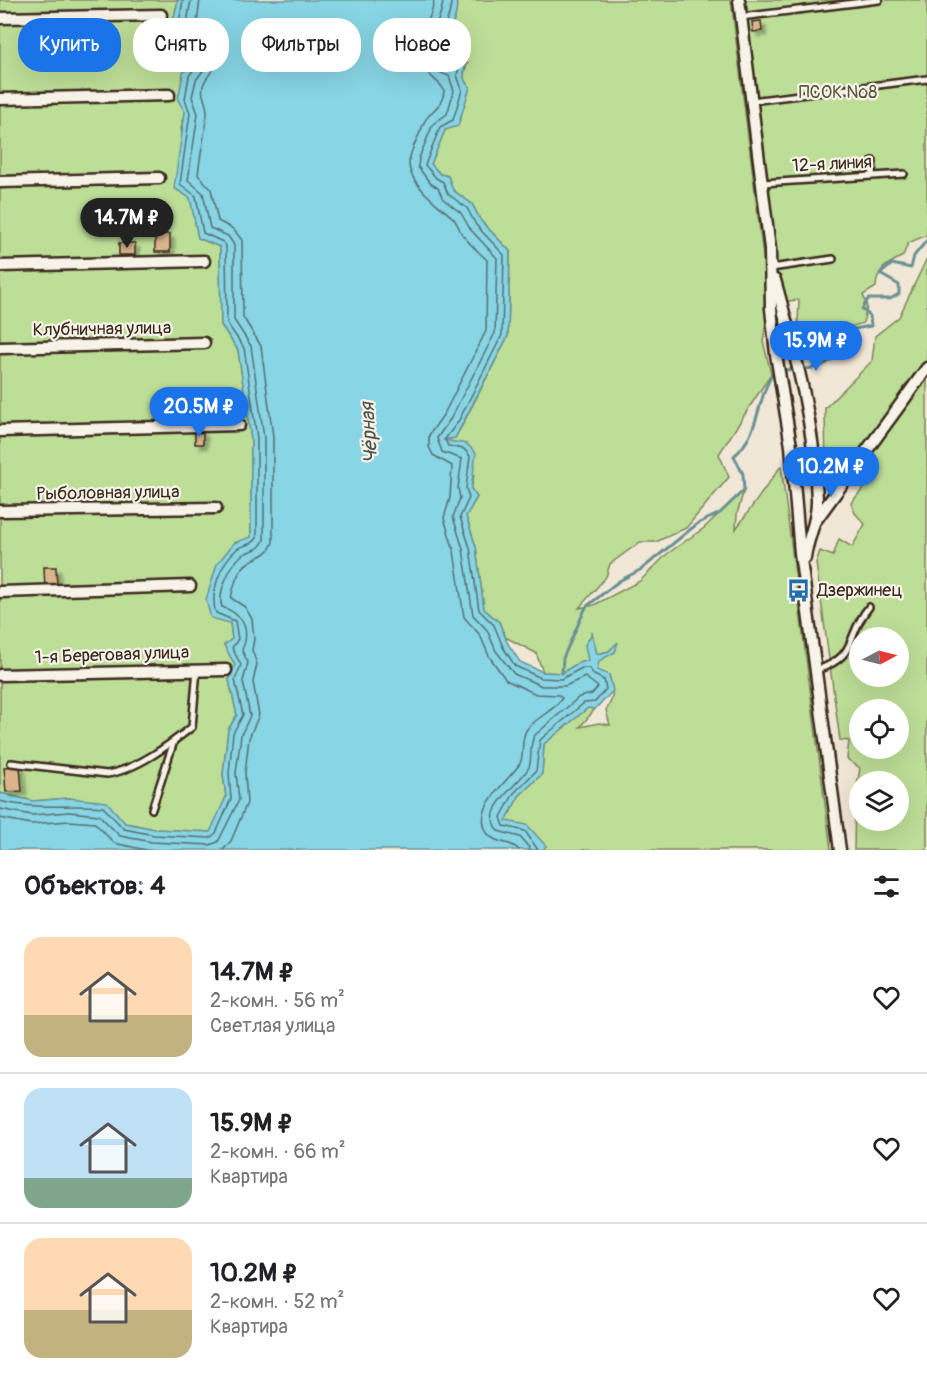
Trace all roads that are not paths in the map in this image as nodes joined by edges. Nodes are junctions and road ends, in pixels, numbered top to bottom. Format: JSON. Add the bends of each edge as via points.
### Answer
{"nodes":[{"id":1,"x":740,"y":0,"type":"edge"},
{"id":2,"x":879,"y":0,"type":"edge"},
{"id":3,"x":161,"y":15,"type":"dead end"},
{"id":4,"x":741,"y":17,"type":"junction"},
{"id":5,"x":0,"y":18,"type":"edge"},
{"id":6,"x":927,"y":79,"type":"edge"},
{"id":7,"x":169,"y":95,"type":"dead end"},
{"id":8,"x":0,"y":99,"type":"edge"},
{"id":9,"x":751,"y":101,"type":"junction"},
{"id":10,"x":873,"y":161,"type":"dead end"},
{"id":11,"x":904,"y":174,"type":"dead end"},
{"id":12,"x":872,"y":176,"type":"junction"},
{"id":13,"x":159,"y":178,"type":"dead end"},
{"id":14,"x":0,"y":182,"type":"edge"},
{"id":15,"x":762,"y":183,"type":"junction"},
{"id":16,"x":833,"y":259,"type":"dead end"},
{"id":17,"x":204,"y":261,"type":"dead end"},
{"id":18,"x":0,"y":266,"type":"edge"},
{"id":19,"x":771,"y":268,"type":"junction"},
{"id":20,"x":204,"y":343,"type":"dead end"},
{"id":21,"x":0,"y":348,"type":"edge"},
{"id":22,"x":927,"y":368,"type":"edge"},
{"id":23,"x":239,"y":425,"type":"dead end"},
{"id":24,"x":0,"y":431,"type":"edge"},
{"id":25,"x":216,"y":508,"type":"dead end"},
{"id":26,"x":0,"y":511,"type":"edge"},
{"id":27,"x":816,"y":520,"type":"junction"},
{"id":28,"x":804,"y":575,"type":"junction"},
{"id":29,"x":190,"y":586,"type":"dead end"},
{"id":30,"x":0,"y":592,"type":"edge"},
{"id":31,"x":868,"y":607,"type":"dead end"},
{"id":32,"x":197,"y":669,"type":"junction"},
{"id":33,"x":226,"y":670,"type":"dead end"},
{"id":34,"x":817,"y":670,"type":"junction"},
{"id":35,"x":0,"y":675,"type":"edge"},
{"id":36,"x":174,"y":741,"type":"junction"},
{"id":37,"x":11,"y":763,"type":"dead end"},
{"id":38,"x":152,"y":809,"type":"dead end"},
{"id":39,"x":840,"y":850,"type":"edge"}],
"edges":[{"from":1,"to":4,"type":"street"},
{"from":2,"to":4,"type":"lane"},
{"from":3,"to":5,"type":"street"},
{"from":4,"to":9,"type":"street"},
{"from":6,"to":9,"type":"lane"},
{"from":7,"to":8,"type":"street"},
{"from":9,"to":15,"type":"street"},
{"from":10,"to":12,"type":"lane"},
{"from":11,"to":12,"type":"lane","name":"12-я линия"},
{"from":12,"to":15,"type":"lane","name":"12-я линия"},
{"from":13,"to":14,"type":"street"},
{"from":15,"to":19,"type":"street"},
{"from":16,"to":19,"type":"lane"},
{"from":17,"to":18,"type":"street"},
{"from":19,"to":27,"type":"street","via":[[805,390]]},
{"from":19,"to":28,"type":"street","via":[[771,309]]},
{"from":20,"to":21,"type":"street","name":"Клубничная улица"},
{"from":22,"to":27,"type":"street"},
{"from":23,"to":24,"type":"street"},
{"from":25,"to":26,"type":"street","name":"Рыболовная улица"},
{"from":27,"to":28,"type":"street","via":[[807,542]]},
{"from":28,"to":34,"type":"street"},
{"from":29,"to":30,"type":"street"},
{"from":31,"to":34,"type":"lane","via":[[847,653],[839,661]]},
{"from":32,"to":33,"type":"street","name":"1-я Береговая улица"},
{"from":32,"to":35,"type":"street","name":"1-я Береговая улица"},
{"from":32,"to":36,"type":"lane","via":[[192,727]]},
{"from":34,"to":39,"type":"street"},
{"from":36,"to":37,"type":"lane","via":[[119,772],[107,774]]},
{"from":36,"to":38,"type":"lane"}]}
